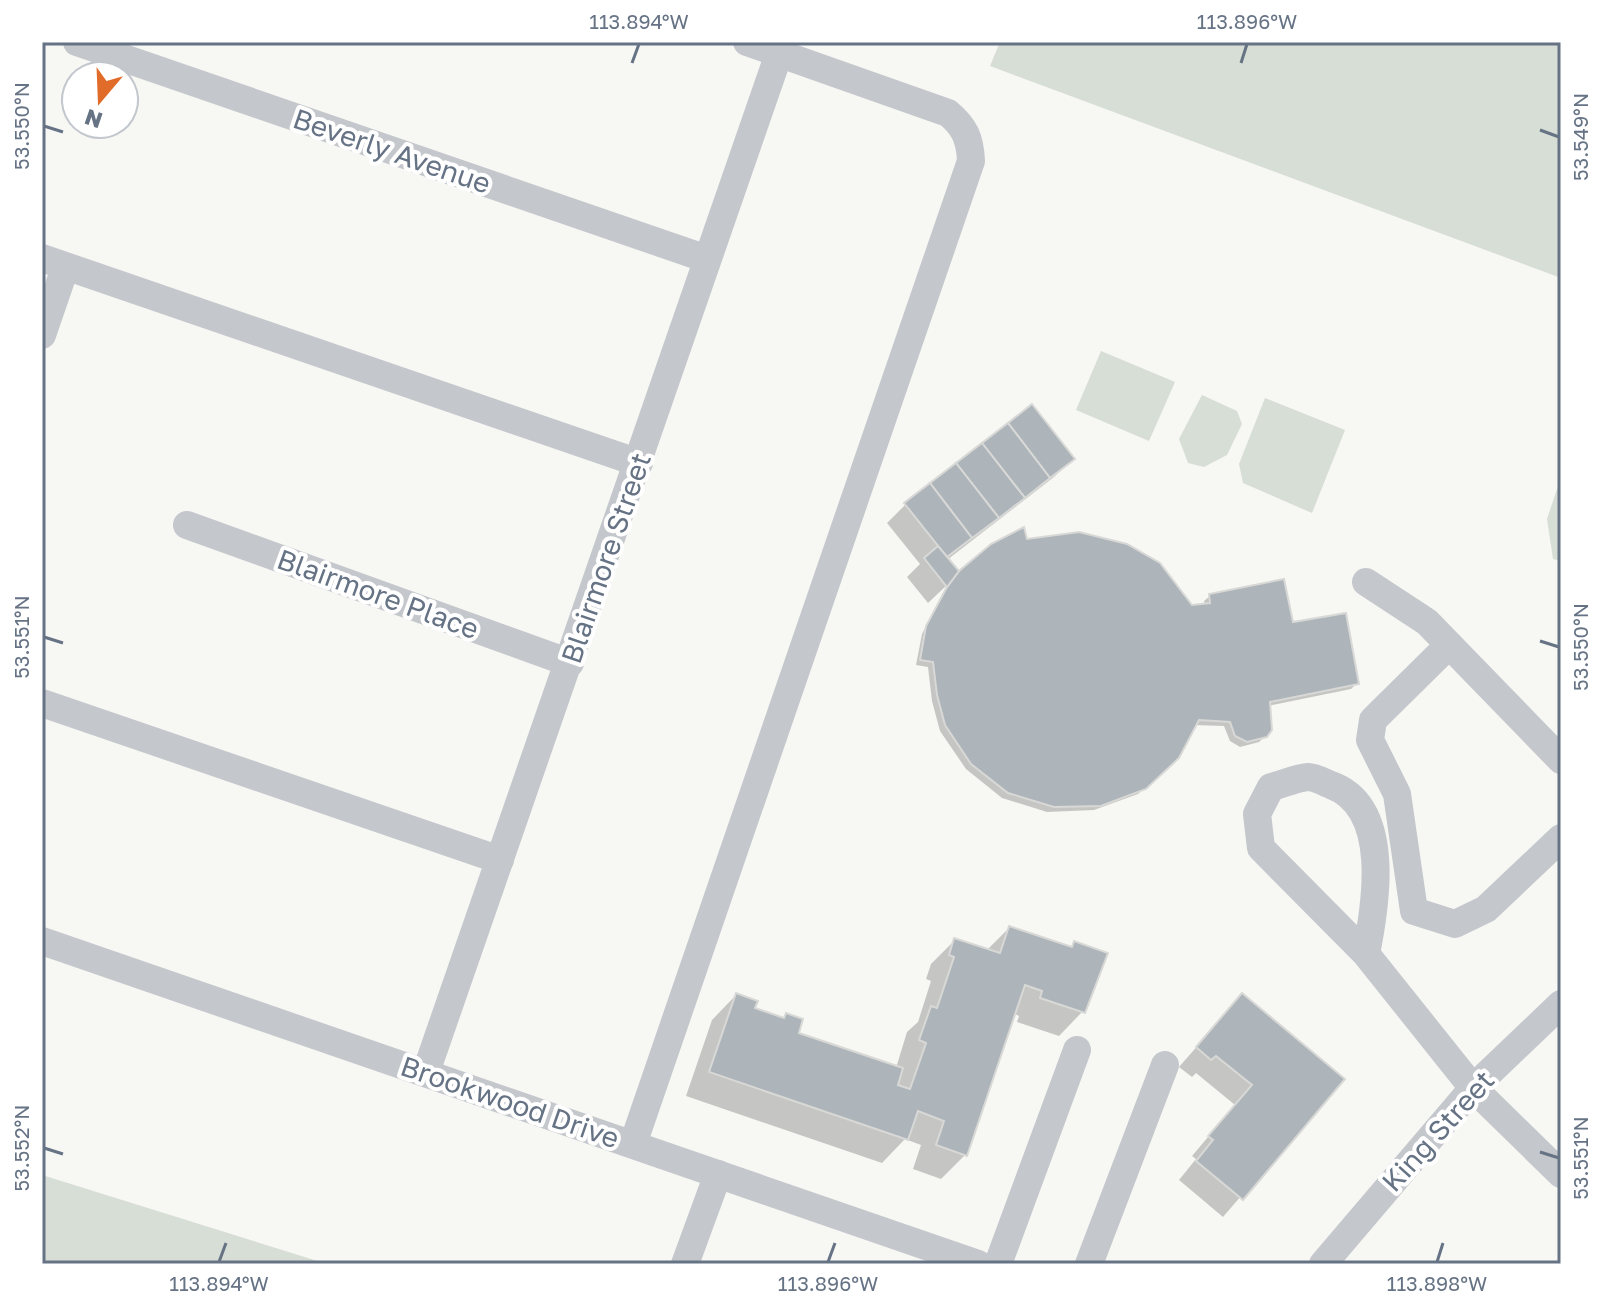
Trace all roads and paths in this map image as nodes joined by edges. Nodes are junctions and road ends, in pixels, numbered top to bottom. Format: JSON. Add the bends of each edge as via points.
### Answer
{"nodes":[{"id":1,"x":77,"y":42,"type":"edge"},
{"id":2,"x":747,"y":42,"type":"edge"},
{"id":3,"x":781,"y":48,"type":"edge"},
{"id":4,"x":707,"y":259,"type":"junction"},
{"id":5,"x":54,"y":263,"type":"edge"},
{"id":6,"x":42,"y":335,"type":"edge"},
{"id":7,"x":639,"y":463,"type":"junction"},
{"id":8,"x":187,"y":525,"type":"dead end"},
{"id":9,"x":1366,"y":582,"type":"dead end"},
{"id":10,"x":1449,"y":645,"type":"junction"},
{"id":11,"x":570,"y":663,"type":"junction"},
{"id":12,"x":42,"y":703,"type":"edge"},
{"id":13,"x":1561,"y":760,"type":"edge"},
{"id":14,"x":1561,"y":838,"type":"edge"},
{"id":15,"x":500,"y":860,"type":"junction"},
{"id":16,"x":42,"y":941,"type":"edge"},
{"id":17,"x":1366,"y":954,"type":"junction"},
{"id":18,"x":1561,"y":1004,"type":"edge"},
{"id":19,"x":1077,"y":1050,"type":"dead end"},
{"id":20,"x":1165,"y":1065,"type":"dead end"},
{"id":21,"x":426,"y":1072,"type":"junction"},
{"id":22,"x":1473,"y":1088,"type":"junction"},
{"id":23,"x":633,"y":1144,"type":"junction"},
{"id":24,"x":718,"y":1174,"type":"junction"},
{"id":25,"x":1561,"y":1174,"type":"edge"},
{"id":26,"x":685,"y":1264,"type":"edge"},
{"id":27,"x":978,"y":1264,"type":"edge"},
{"id":28,"x":998,"y":1264,"type":"edge"},
{"id":29,"x":1089,"y":1264,"type":"edge"},
{"id":30,"x":1323,"y":1264,"type":"edge"}],
"edges":[{"from":1,"to":4,"type":"street","name":"Beverly Avenue"},
{"from":2,"to":3,"type":"street"},
{"from":3,"to":4,"type":"street","name":"Blairmore Street"},
{"from":3,"to":23,"type":"street","via":[[948,113],[962,125],[971,161]]},
{"from":4,"to":7,"type":"street","name":"Blairmore Street"},
{"from":5,"to":6,"type":"street"},
{"from":5,"to":7,"type":"street"},
{"from":7,"to":11,"type":"street","name":"Blairmore Street"},
{"from":8,"to":11,"type":"street","name":"Blairmore Place"},
{"from":9,"to":10,"type":"street","via":[[1427,622]]},
{"from":10,"to":13,"type":"street"},
{"from":10,"to":14,"type":"street","via":[[1373,720],[1371,730],[1370,740],[1397,794],[1414,911],[1455,924],[1486,909]]},
{"from":11,"to":15,"type":"street","name":"Blairmore Street"},
{"from":12,"to":15,"type":"street"},
{"from":15,"to":21,"type":"street","name":"Blairmore Street"},
{"from":16,"to":21,"type":"street","name":"Brookwood Drive"},
{"from":17,"to":17,"type":"street","via":[[1376,869],[1367,817],[1346,790],[1310,777],[1271,787],[1257,814],[1261,848]]},
{"from":17,"to":22,"type":"street"},
{"from":18,"to":22,"type":"street","name":"King Street"},
{"from":19,"to":28,"type":"street"},
{"from":20,"to":29,"type":"street"},
{"from":21,"to":23,"type":"street","name":"Brookwood Drive"},
{"from":22,"to":25,"type":"street"},
{"from":22,"to":30,"type":"street","name":"King Street"},
{"from":23,"to":24,"type":"street","name":"Brookwood Drive"},
{"from":24,"to":26,"type":"street"},
{"from":24,"to":27,"type":"street","name":"Brookwood Drive"}]}
